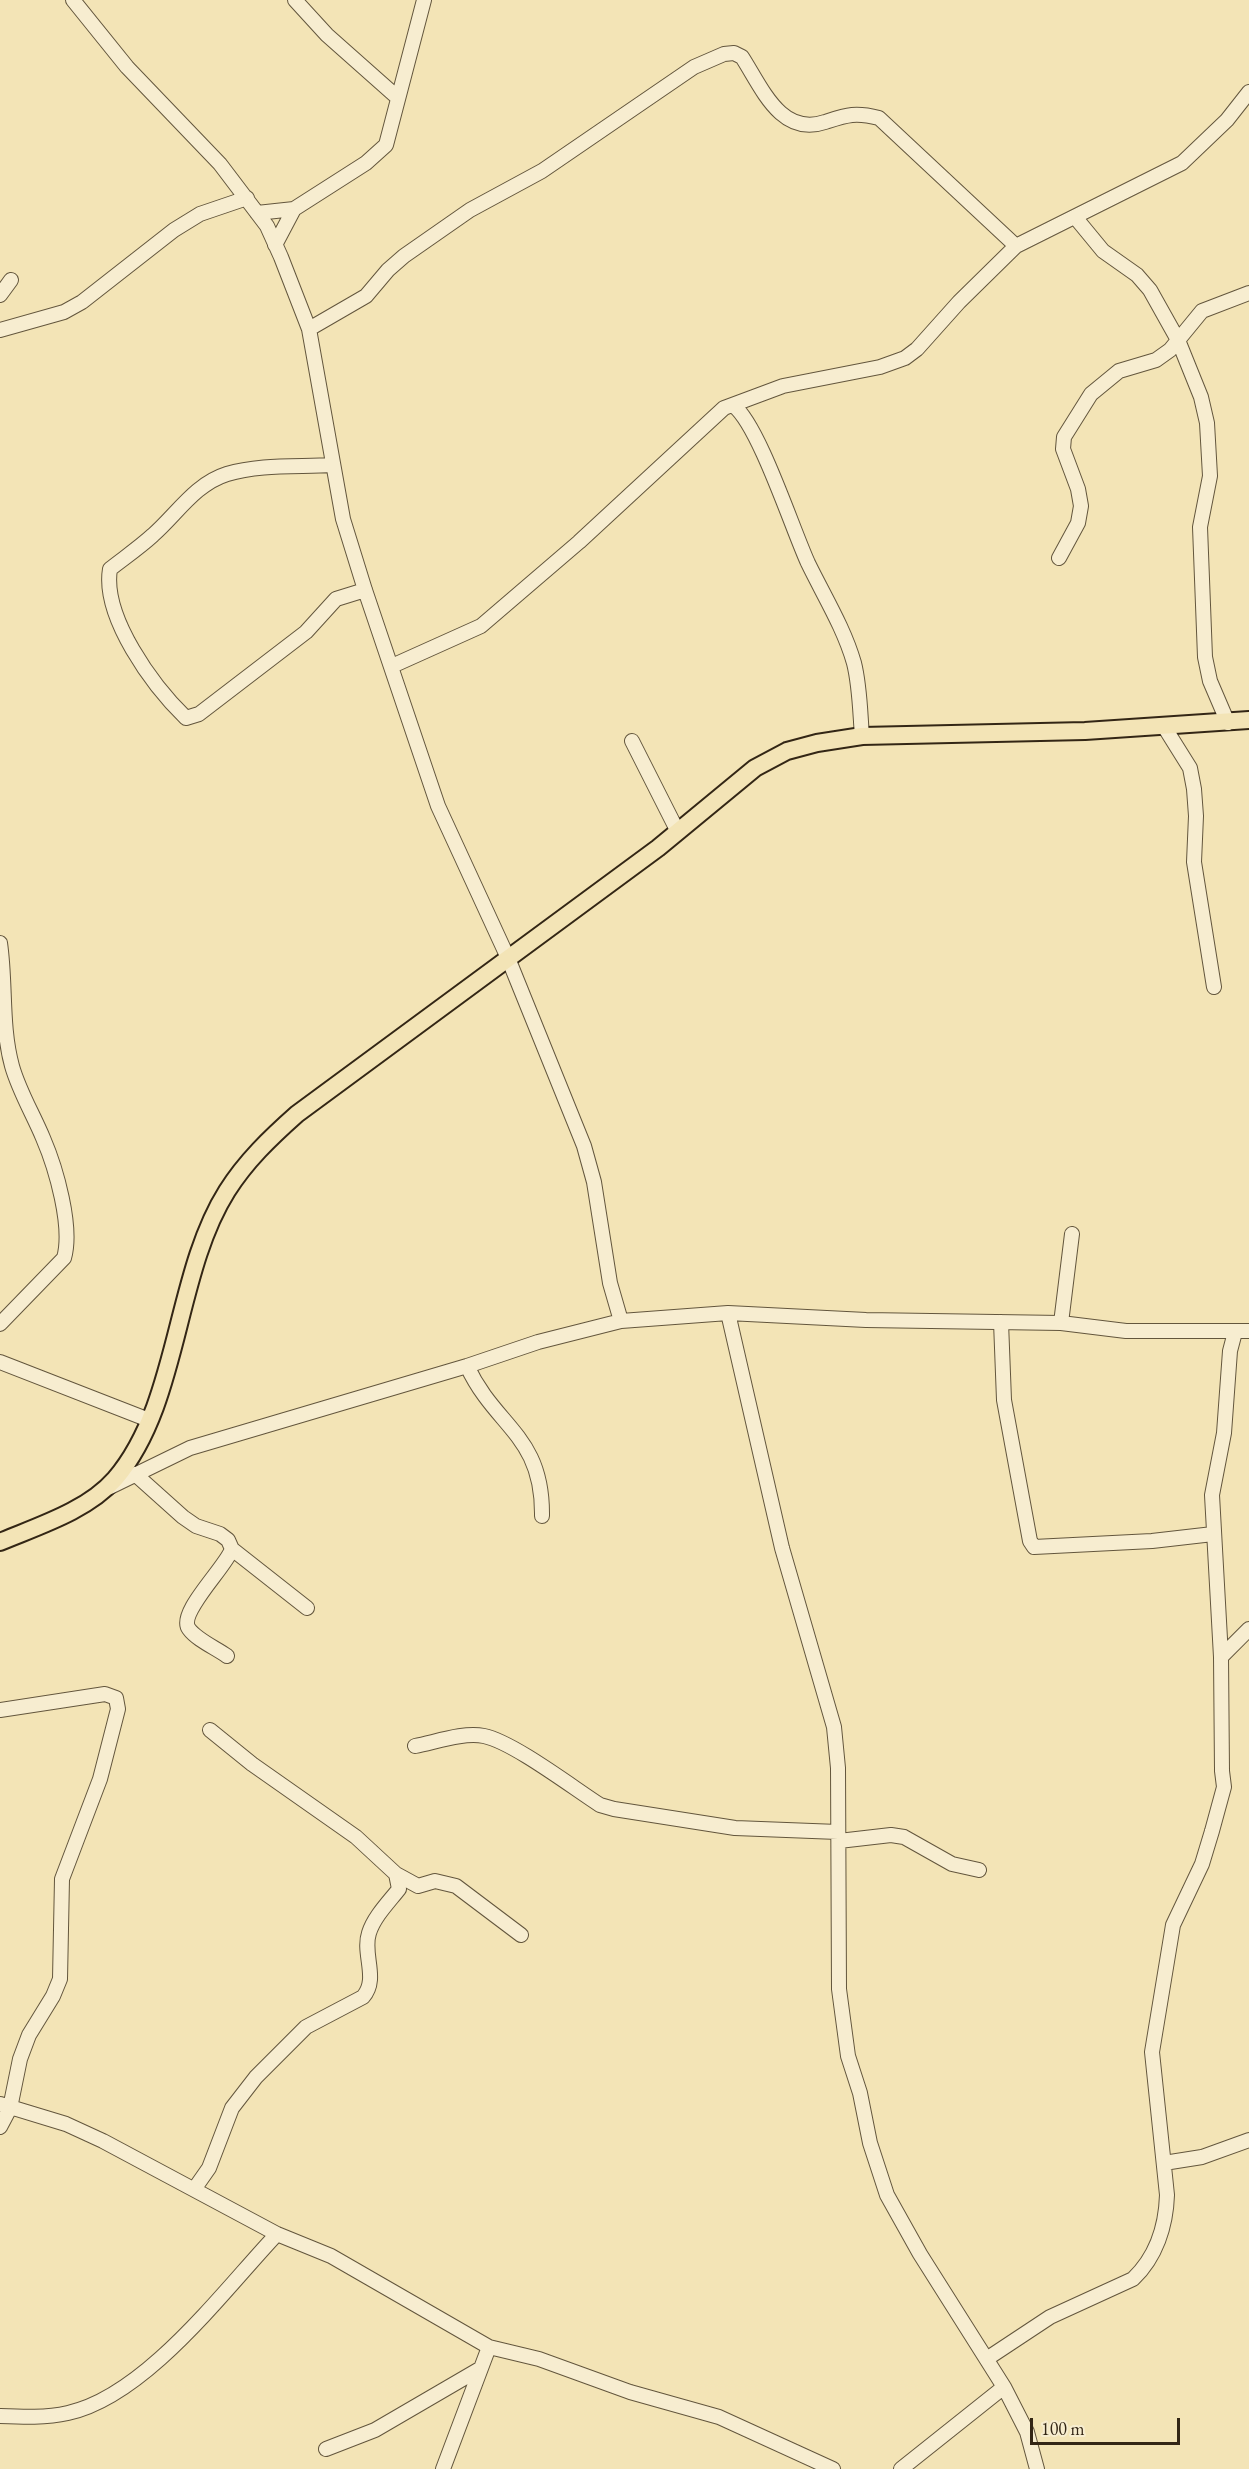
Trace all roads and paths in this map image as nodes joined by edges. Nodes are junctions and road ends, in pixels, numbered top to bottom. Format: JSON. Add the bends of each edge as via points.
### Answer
{"nodes":[{"id":1,"x":73,"y":0,"type":"edge"},
{"id":2,"x":295,"y":0,"type":"edge"},
{"id":3,"x":424,"y":0,"type":"edge"},
{"id":4,"x":1249,"y":92,"type":"edge"},
{"id":5,"x":398,"y":98,"type":"junction"},
{"id":6,"x":247,"y":198,"type":"junction"},
{"id":7,"x":294,"y":209,"type":"junction"},
{"id":8,"x":257,"y":213,"type":"junction"},
{"id":9,"x":1075,"y":217,"type":"junction"},
{"id":10,"x":275,"y":245,"type":"junction"},
{"id":11,"x":1016,"y":246,"type":"junction"},
{"id":12,"x":11,"y":280,"type":"dead end"},
{"id":13,"x":1249,"y":293,"type":"edge"},
{"id":14,"x":0,"y":295,"type":"edge"},
{"id":15,"x":309,"y":329,"type":"junction"},
{"id":16,"x":0,"y":330,"type":"edge"},
{"id":17,"x":1178,"y":340,"type":"junction"},
{"id":18,"x":734,"y":406,"type":"junction"},
{"id":19,"x":332,"y":465,"type":"junction"},
{"id":20,"x":1059,"y":558,"type":"dead end"},
{"id":21,"x":365,"y":590,"type":"junction"},
{"id":22,"x":392,"y":666,"type":"junction"},
{"id":23,"x":1249,"y":720,"type":"edge"},
{"id":24,"x":1228,"y":723,"type":"junction"},
{"id":25,"x":1165,"y":728,"type":"junction"},
{"id":26,"x":862,"y":736,"type":"junction"},
{"id":27,"x":632,"y":741,"type":"dead end"},
{"id":28,"x":678,"y":832,"type":"junction"},
{"id":29,"x":0,"y":943,"type":"edge"},
{"id":30,"x":508,"y":958,"type":"junction"},
{"id":31,"x":1214,"y":987,"type":"dead end"},
{"id":32,"x":1072,"y":1234,"type":"dead end"},
{"id":33,"x":728,"y":1313,"type":"junction"},
{"id":34,"x":621,"y":1321,"type":"junction"},
{"id":35,"x":1001,"y":1322,"type":"junction"},
{"id":36,"x":1061,"y":1323,"type":"junction"},
{"id":37,"x":0,"y":1324,"type":"edge"},
{"id":38,"x":1242,"y":1332,"type":"edge"},
{"id":39,"x":0,"y":1362,"type":"edge"},
{"id":40,"x":467,"y":1366,"type":"junction"},
{"id":41,"x":149,"y":1420,"type":"junction"},
{"id":42,"x":135,"y":1474,"type":"junction"},
{"id":43,"x":100,"y":1492,"type":"junction"},
{"id":44,"x":542,"y":1516,"type":"dead end"},
{"id":45,"x":1213,"y":1534,"type":"junction"},
{"id":46,"x":0,"y":1542,"type":"edge"},
{"id":47,"x":232,"y":1549,"type":"junction"},
{"id":48,"x":308,"y":1608,"type":"dead end"},
{"id":49,"x":1249,"y":1629,"type":"edge"},
{"id":50,"x":227,"y":1656,"type":"dead end"},
{"id":51,"x":1221,"y":1657,"type":"junction"},
{"id":52,"x":0,"y":1710,"type":"edge"},
{"id":53,"x":210,"y":1730,"type":"dead end"},
{"id":54,"x":415,"y":1746,"type":"dead end"},
{"id":55,"x":838,"y":1837,"type":"junction"},
{"id":56,"x":979,"y":1870,"type":"dead end"},
{"id":57,"x":396,"y":1874,"type":"junction"},
{"id":58,"x":521,"y":1935,"type":"dead end"},
{"id":59,"x":5,"y":2106,"type":"edge"},
{"id":60,"x":0,"y":2127,"type":"edge"},
{"id":61,"x":1249,"y":2140,"type":"edge"},
{"id":62,"x":1164,"y":2163,"type":"junction"},
{"id":63,"x":195,"y":2188,"type":"junction"},
{"id":64,"x":277,"y":2234,"type":"junction"},
{"id":65,"x":489,"y":2347,"type":"junction"},
{"id":66,"x":988,"y":2358,"type":"junction"},
{"id":67,"x":478,"y":2370,"type":"junction"},
{"id":68,"x":1004,"y":2387,"type":"junction"},
{"id":69,"x":0,"y":2416,"type":"edge"},
{"id":70,"x":326,"y":2449,"type":"dead end"},
{"id":71,"x":443,"y":2469,"type":"edge"},
{"id":72,"x":833,"y":2469,"type":"edge"},
{"id":73,"x":901,"y":2469,"type":"edge"},
{"id":74,"x":1037,"y":2469,"type":"edge"}],
"edges":[{"from":1,"to":6,"type":"street","via":[[127,67],[220,164]]},
{"from":2,"to":5,"type":"street","via":[[327,35]]},
{"from":3,"to":5,"type":"street"},
{"from":4,"to":9,"type":"street","via":[[1227,120],[1182,163]]},
{"from":5,"to":7,"type":"street","via":[[386,145],[366,163]]},
{"from":6,"to":8,"type":"street"},
{"from":6,"to":16,"type":"street","via":[[200,214],[174,230],[64,312]]},
{"from":7,"to":8,"type":"street"},
{"from":7,"to":10,"type":"street"},
{"from":8,"to":10,"type":"street"},
{"from":9,"to":11,"type":"street"},
{"from":9,"to":17,"type":"street","via":[[1103,251],[1137,275],[1150,290]]},
{"from":10,"to":15,"type":"street"},
{"from":11,"to":15,"type":"street","via":[[879,118],[858,113],[801,126],[786,120],[742,57],[724,54],[694,66],[542,171],[470,210],[404,256],[366,296]]},
{"from":11,"to":18,"type":"street","via":[[904,358],[880,367],[783,386]]},
{"from":12,"to":14,"type":"street"},
{"from":13,"to":17,"type":"street","via":[[1202,311]]},
{"from":15,"to":19,"type":"street"},
{"from":17,"to":20,"type":"street","via":[[1156,360],[1119,371],[1106,380],[1072,422],[1063,449],[1081,506],[1078,523]]},
{"from":17,"to":24,"type":"street","via":[[1207,423],[1210,476],[1200,527],[1204,632],[1210,681]]},
{"from":18,"to":22,"type":"street","via":[[718,412],[579,542],[481,626]]},
{"from":18,"to":26,"type":"street","via":[[759,444],[844,637],[854,664]]},
{"from":19,"to":21,"type":"street","via":[[343,519]]},
{"from":19,"to":21,"type":"street","via":[[252,469],[226,474],[202,487],[154,534],[110,569],[108,582],[115,616],[169,701],[186,718],[199,714],[306,632],[336,599]]},
{"from":21,"to":22,"type":"street"},
{"from":22,"to":30,"type":"street","via":[[438,806]]},
{"from":23,"to":24,"type":"main road"},
{"from":24,"to":25,"type":"main road"},
{"from":25,"to":26,"type":"main road"},
{"from":25,"to":31,"type":"street","via":[[1190,768],[1194,789],[1194,862]]},
{"from":26,"to":28,"type":"main road","via":[[787,751],[755,768]]},
{"from":27,"to":28,"type":"street"},
{"from":28,"to":30,"type":"main road"},
{"from":29,"to":37,"type":"street","via":[[6,1035],[13,1067],[51,1163],[67,1246],[64,1258]]},
{"from":30,"to":34,"type":"street","via":[[584,1146]]},
{"from":30,"to":41,"type":"main road","via":[[297,1114],[257,1150],[226,1192],[203,1243]]},
{"from":32,"to":36,"type":"street"},
{"from":33,"to":34,"type":"street"},
{"from":33,"to":35,"type":"street"},
{"from":33,"to":55,"type":"street","via":[[782,1548],[834,1727]]},
{"from":34,"to":40,"type":"street","via":[[538,1342]]},
{"from":35,"to":36,"type":"street"},
{"from":35,"to":45,"type":"street","via":[[1004,1400],[1034,1546]]},
{"from":36,"to":38,"type":"street","via":[[1126,1331]]},
{"from":38,"to":45,"type":"street","via":[[1230,1351],[1224,1433],[1212,1495]]},
{"from":39,"to":41,"type":"street"},
{"from":40,"to":42,"type":"street","via":[[190,1448]]},
{"from":40,"to":44,"type":"street","via":[[476,1386],[530,1452],[537,1469]]},
{"from":41,"to":43,"type":"main road","via":[[127,1462]]},
{"from":42,"to":43,"type":"street"},
{"from":42,"to":47,"type":"street","via":[[183,1517],[228,1540]]},
{"from":43,"to":46,"type":"main road","via":[[73,1510]]},
{"from":45,"to":51,"type":"street"},
{"from":47,"to":48,"type":"street"},
{"from":47,"to":50,"type":"street","via":[[186,1616],[190,1630]]},
{"from":49,"to":51,"type":"street"},
{"from":51,"to":62,"type":"street","via":[[1224,1786],[1202,1864],[1173,1925],[1152,2052]]},
{"from":52,"to":59,"type":"street","via":[[105,1694],[116,1698],[118,1709],[100,1779],[62,1879],[60,1979],[26,2043]]},
{"from":53,"to":57,"type":"street","via":[[356,1837]]},
{"from":54,"to":55,"type":"street","via":[[484,1736],[508,1746],[600,1805],[614,1809],[735,1828]]},
{"from":55,"to":56,"type":"street","via":[[904,1837],[952,1864]]},
{"from":55,"to":66,"type":"street","via":[[839,1989],[848,2056],[870,2143],[887,2195],[920,2254]]},
{"from":57,"to":58,"type":"street","via":[[418,1886],[435,1881],[456,1886]]},
{"from":57,"to":63,"type":"street","via":[[399,1889],[368,1935],[368,1992],[306,2027],[256,2077],[232,2108],[209,2168]]},
{"from":59,"to":60,"type":"street"},
{"from":59,"to":63,"type":"street","via":[[66,2124]]},
{"from":61,"to":62,"type":"street","via":[[1202,2157]]},
{"from":62,"to":66,"type":"street","via":[[1166,2218],[1154,2252],[1142,2270],[1120,2286],[1050,2317]]},
{"from":63,"to":64,"type":"street"},
{"from":64,"to":65,"type":"street","via":[[331,2256]]},
{"from":64,"to":69,"type":"street","via":[[184,2337],[142,2374],[71,2413]]},
{"from":65,"to":67,"type":"street"},
{"from":65,"to":72,"type":"street","via":[[719,2416]]},
{"from":66,"to":68,"type":"street"},
{"from":67,"to":70,"type":"street","via":[[375,2430]]},
{"from":67,"to":71,"type":"street"},
{"from":68,"to":73,"type":"street"},
{"from":68,"to":74,"type":"street","via":[[1027,2433]]}]}
